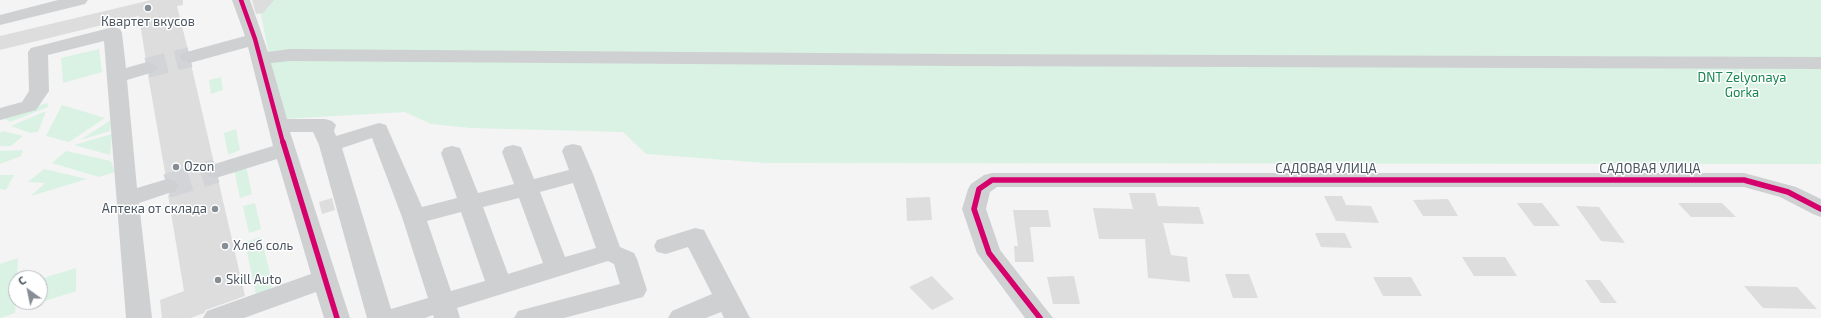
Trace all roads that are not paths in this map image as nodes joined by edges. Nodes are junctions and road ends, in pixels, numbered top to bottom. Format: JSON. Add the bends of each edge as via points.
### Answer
{"nodes":[{"id":1,"x":79,"y":0,"type":"edge"},
{"id":2,"x":241,"y":0,"type":"edge"},
{"id":3,"x":0,"y":20,"type":"edge"},
{"id":4,"x":258,"y":49,"type":"junction"},
{"id":5,"x":190,"y":57,"type":"tunnel mouth"},
{"id":6,"x":1821,"y":63,"type":"edge"},
{"id":7,"x":147,"y":68,"type":"tunnel mouth"},
{"id":8,"x":116,"y":77,"type":"junction"},
{"id":9,"x":0,"y":114,"type":"edge"},
{"id":10,"x":278,"y":126,"type":"junction"},
{"id":11,"x":330,"y":145,"type":"junction"},
{"id":12,"x":285,"y":149,"type":"junction"},
{"id":13,"x":573,"y":151,"type":"dead end"},
{"id":14,"x":513,"y":152,"type":"dead end"},
{"id":15,"x":452,"y":153,"type":"dead end"},
{"id":16,"x":216,"y":171,"type":"tunnel mouth"},
{"id":17,"x":582,"y":174,"type":"junction"},
{"id":18,"x":167,"y":186,"type":"tunnel mouth"},
{"id":19,"x":526,"y":187,"type":"junction"},
{"id":20,"x":127,"y":199,"type":"junction"},
{"id":21,"x":469,"y":202,"type":"junction"},
{"id":22,"x":1821,"y":209,"type":"edge"},
{"id":23,"x":414,"y":217,"type":"junction"},
{"id":24,"x":666,"y":246,"type":"dead end"},
{"id":25,"x":610,"y":252,"type":"junction"},
{"id":26,"x":557,"y":268,"type":"junction"},
{"id":27,"x":324,"y":279,"type":"junction"},
{"id":28,"x":499,"y":285,"type":"junction"},
{"id":29,"x":732,"y":308,"type":"edge"},
{"id":30,"x":444,"y":311,"type":"edge"},
{"id":31,"x":139,"y":318,"type":"edge"},
{"id":32,"x":216,"y":318,"type":"edge"},
{"id":33,"x":337,"y":318,"type":"edge"},
{"id":34,"x":380,"y":318,"type":"edge"},
{"id":35,"x":393,"y":318,"type":"edge"},
{"id":36,"x":527,"y":318,"type":"edge"},
{"id":37,"x":681,"y":318,"type":"edge"},
{"id":38,"x":1043,"y":318,"type":"edge"}],
"edges":[{"from":1,"to":3,"type":"street"},
{"from":2,"to":4,"type":"street"},
{"from":4,"to":5,"type":"street"},
{"from":4,"to":6,"type":"street","via":[[290,55]]},
{"from":4,"to":10,"type":"street"},
{"from":7,"to":8,"type":"street"},
{"from":8,"to":9,"type":"street","via":[[113,33],[38,52],[39,91],[29,106]]},
{"from":8,"to":20,"type":"street"},
{"from":10,"to":11,"type":"street","via":[[325,125],[323,130]]},
{"from":10,"to":12,"type":"street"},
{"from":11,"to":23,"type":"street","via":[[379,129]]},
{"from":11,"to":34,"type":"street"},
{"from":12,"to":16,"type":"street"},
{"from":12,"to":27,"type":"street"},
{"from":13,"to":17,"type":"street"},
{"from":14,"to":19,"type":"street"},
{"from":15,"to":21,"type":"street"},
{"from":17,"to":19,"type":"street"},
{"from":17,"to":25,"type":"street"},
{"from":18,"to":20,"type":"street"},
{"from":19,"to":21,"type":"street"},
{"from":19,"to":26,"type":"street"},
{"from":20,"to":31,"type":"street"},
{"from":21,"to":23,"type":"street"},
{"from":21,"to":28,"type":"street"},
{"from":22,"to":38,"type":"street","name":"САДОВАЯ УЛИЦА","via":[[1788,192],[1744,180],[992,180],[979,189],[974,209],[989,253]]},
{"from":23,"to":30,"type":"street"},
{"from":24,"to":29,"type":"street","via":[[695,236]]},
{"from":25,"to":26,"type":"street"},
{"from":25,"to":36,"type":"street","via":[[625,259],[634,290]]},
{"from":26,"to":28,"type":"street"},
{"from":27,"to":32,"type":"street"},
{"from":27,"to":33,"type":"street"},
{"from":28,"to":30,"type":"street"},
{"from":29,"to":37,"type":"street"},
{"from":30,"to":35,"type":"street"}]}
